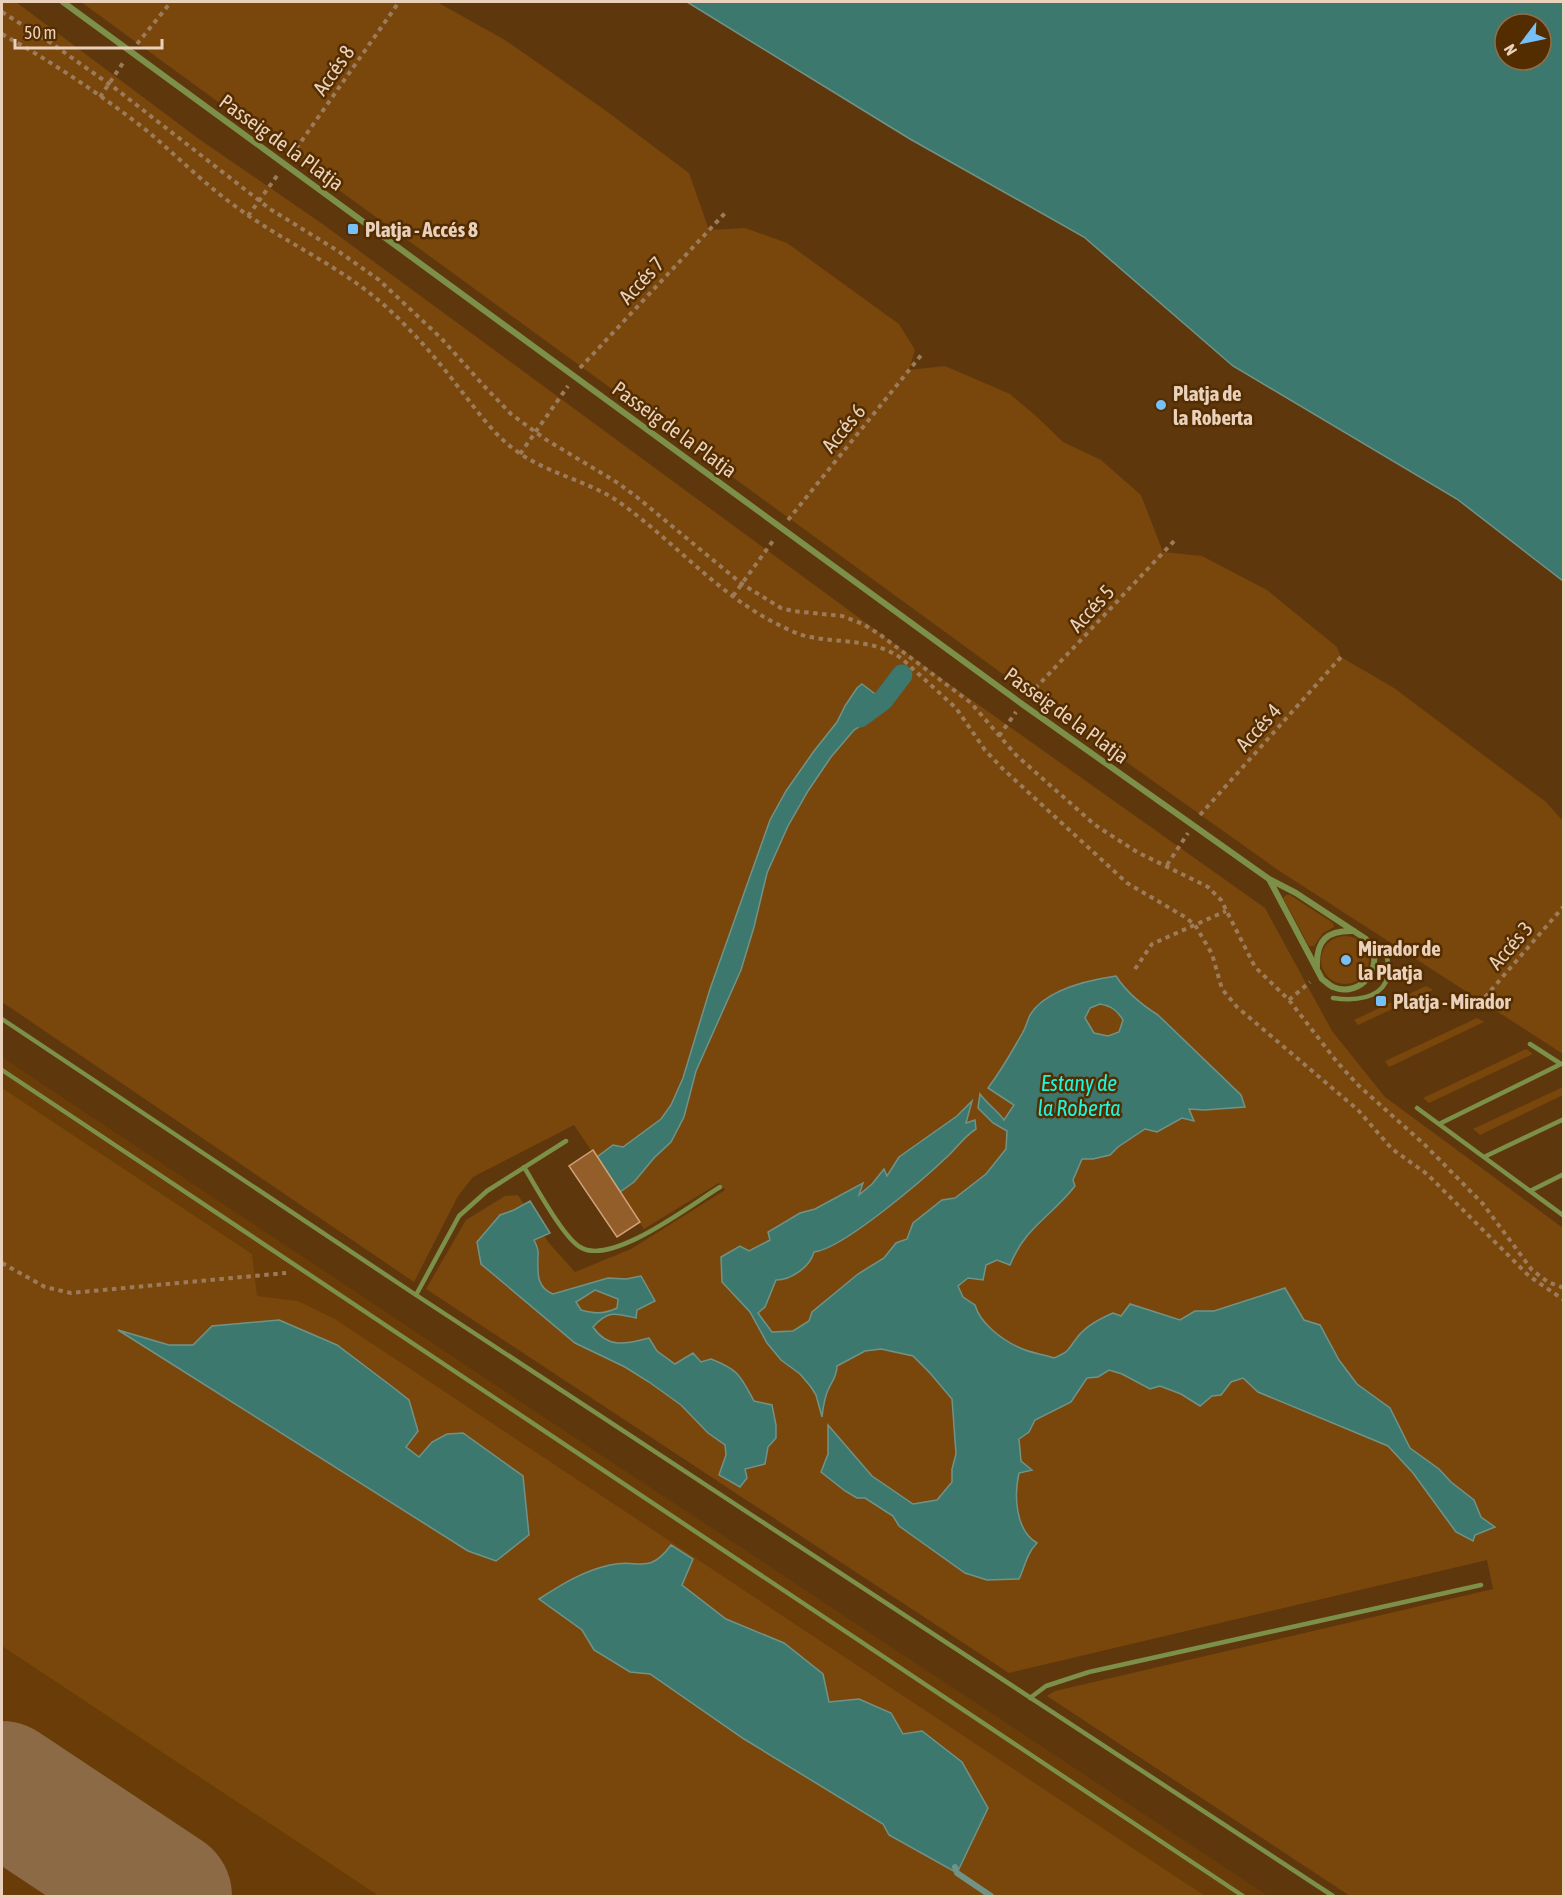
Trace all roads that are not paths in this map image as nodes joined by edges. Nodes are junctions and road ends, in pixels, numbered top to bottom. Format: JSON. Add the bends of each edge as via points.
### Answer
{"nodes":[{"id":1,"x":63,"y":2,"type":"edge"},
{"id":2,"x":1269,"y":879,"type":"junction"},
{"id":3,"x":1355,"y":931,"type":"junction"},
{"id":4,"x":1385,"y":951,"type":"dead end"},
{"id":5,"x":1317,"y":968,"type":"junction"},
{"id":6,"x":1333,"y":998,"type":"dead end"},
{"id":7,"x":2,"y":1019,"type":"edge"},
{"id":8,"x":1530,"y":1044,"type":"dead end"},
{"id":9,"x":1562,"y":1064,"type":"edge"},
{"id":10,"x":2,"y":1070,"type":"edge"},
{"id":11,"x":1417,"y":1108,"type":"dead end"},
{"id":12,"x":1563,"y":1119,"type":"edge"},
{"id":13,"x":1439,"y":1124,"type":"junction"},
{"id":14,"x":566,"y":1141,"type":"dead end"},
{"id":15,"x":1484,"y":1157,"type":"junction"},
{"id":16,"x":524,"y":1167,"type":"junction"},
{"id":17,"x":1563,"y":1174,"type":"edge"},
{"id":18,"x":720,"y":1187,"type":"dead end"},
{"id":19,"x":1530,"y":1191,"type":"junction"},
{"id":20,"x":1563,"y":1216,"type":"edge"},
{"id":21,"x":416,"y":1295,"type":"junction"},
{"id":22,"x":1481,"y":1586,"type":"dead end"},
{"id":23,"x":1030,"y":1698,"type":"junction"},
{"id":24,"x":1243,"y":1896,"type":"edge"},
{"id":25,"x":1333,"y":1896,"type":"edge"}],
"edges":[{"from":1,"to":2,"type":"street","name":"Passeig de la Platja","via":[[1022,704]]},
{"from":2,"to":3,"type":"street","name":"Passeig de la Platja"},
{"from":2,"to":5,"type":"street","name":"Passeig de la Platja"},
{"from":3,"to":5,"type":"street","via":[[1327,936],[1318,948]]},
{"from":3,"to":5,"type":"street","name":"Passeig de la Platja","via":[[1373,951],[1369,977],[1346,990],[1332,987]]},
{"from":4,"to":6,"type":"lane","via":[[1389,974],[1378,991],[1356,999]]},
{"from":7,"to":21,"type":"lane"},
{"from":8,"to":9,"type":"lane"},
{"from":9,"to":13,"type":"lane"},
{"from":10,"to":24,"type":"lane"},
{"from":11,"to":13,"type":"lane"},
{"from":12,"to":15,"type":"lane"},
{"from":13,"to":15,"type":"lane"},
{"from":14,"to":16,"type":"lane"},
{"from":15,"to":19,"type":"lane"},
{"from":16,"to":18,"type":"lane","via":[[561,1226],[579,1247],[596,1252],[646,1234]]},
{"from":16,"to":21,"type":"lane","via":[[487,1191],[459,1216]]},
{"from":17,"to":19,"type":"lane"},
{"from":19,"to":20,"type":"lane"},
{"from":21,"to":23,"type":"lane"},
{"from":22,"to":23,"type":"lane","via":[[1089,1672],[1046,1686]]},
{"from":23,"to":25,"type":"lane"}]}
